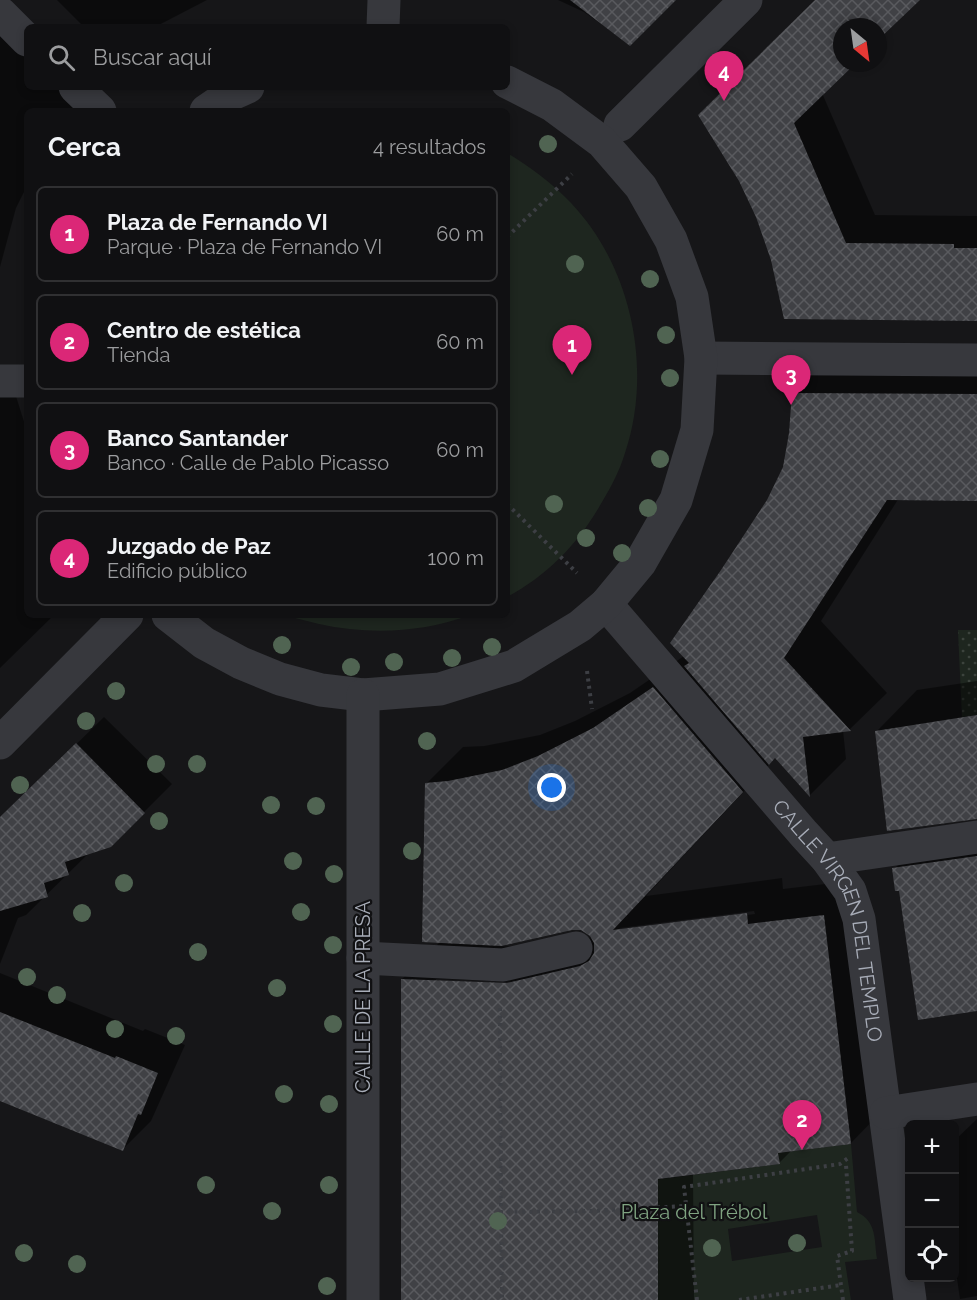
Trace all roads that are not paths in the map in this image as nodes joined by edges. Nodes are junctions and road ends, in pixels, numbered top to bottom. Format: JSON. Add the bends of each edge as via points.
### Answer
{"nodes":[{"id":1,"x":384,"y":0,"type":"edge"},
{"id":2,"x":746,"y":0,"type":"edge"},
{"id":3,"x":0,"y":13,"type":"edge"},
{"id":4,"x":383,"y":24,"type":"edge"},
{"id":5,"x":24,"y":37,"type":"edge"},
{"id":6,"x":510,"y":84,"type":"edge"},
{"id":7,"x":78,"y":90,"type":"edge"},
{"id":8,"x":241,"y":90,"type":"edge"},
{"id":9,"x":97,"y":108,"type":"edge"},
{"id":10,"x":210,"y":108,"type":"edge"},
{"id":11,"x":620,"y":125,"type":"dead end"},
{"id":12,"x":701,"y":358,"type":"junction"},
{"id":13,"x":977,"y":360,"type":"edge"},
{"id":14,"x":0,"y":381,"type":"edge"},
{"id":15,"x":24,"y":381,"type":"edge"},
{"id":16,"x":606,"y":604,"type":"junction"},
{"id":17,"x":123,"y":618,"type":"edge"},
{"id":18,"x":172,"y":618,"type":"edge"},
{"id":19,"x":363,"y":695,"type":"junction"},
{"id":20,"x":0,"y":743,"type":"edge"},
{"id":21,"x":977,"y":837,"type":"edge"},
{"id":22,"x":827,"y":859,"type":"junction"},
{"id":23,"x":576,"y":948,"type":"dead end"},
{"id":24,"x":363,"y":958,"type":"junction"},
{"id":25,"x":977,"y":1099,"type":"edge"},
{"id":26,"x":886,"y":1113,"type":"junction"},
{"id":27,"x":363,"y":1300,"type":"edge"},
{"id":28,"x":910,"y":1300,"type":"edge"}],
"edges":[{"from":1,"to":4,"type":"street"},
{"from":2,"to":11,"type":"street"},
{"from":3,"to":5,"type":"street"},
{"from":6,"to":12,"type":"street","via":[[552,105],[602,142],[640,187],[671,240],[692,297]]},
{"from":7,"to":9,"type":"street"},
{"from":8,"to":10,"type":"street"},
{"from":12,"to":13,"type":"street"},
{"from":12,"to":16,"type":"street","via":[[697,430],[676,500],[640,562]]},
{"from":14,"to":15,"type":"street"},
{"from":16,"to":19,"type":"street","via":[[580,626],[514,666],[440,689]]},
{"from":16,"to":22,"type":"street","name":"CALLE VIRGEN DEL TEMPLO"},
{"from":17,"to":20,"type":"street"},
{"from":18,"to":19,"type":"street","via":[[204,643],[280,679],[321,690]]},
{"from":19,"to":24,"type":"street","name":"CALLE DE LA PRESA"},
{"from":21,"to":22,"type":"street"},
{"from":22,"to":26,"type":"street","name":"CALLE VIRGEN DEL TEMPLO","via":[[850,891],[859,919]]},
{"from":23,"to":24,"type":"street","via":[[503,965]]},
{"from":24,"to":27,"type":"street","name":"CALLE DE LA PRESA"},
{"from":25,"to":26,"type":"street"},
{"from":26,"to":28,"type":"street","name":"CALLE VIRGEN DEL TEMPLO"}]}
